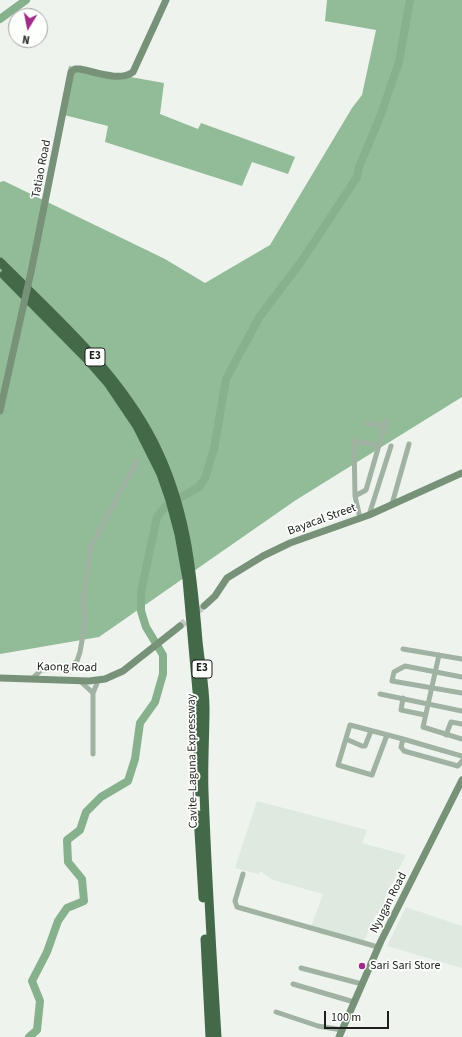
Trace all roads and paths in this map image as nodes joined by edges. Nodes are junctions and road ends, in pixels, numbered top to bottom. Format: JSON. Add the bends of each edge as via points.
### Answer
{"nodes":[{"id":1,"x":166,"y":0,"type":"edge"},
{"id":2,"x":0,"y":262,"type":"edge"},
{"id":3,"x":0,"y":271,"type":"edge"},
{"id":4,"x":0,"y":411,"type":"edge"},
{"id":5,"x":366,"y":423,"type":"dead end"},
{"id":6,"x":409,"y":444,"type":"dead end"},
{"id":7,"x":379,"y":446,"type":"junction"},
{"id":8,"x":391,"y":446,"type":"dead end"},
{"id":9,"x":137,"y":461,"type":"dead end"},
{"id":10,"x":164,"y":472,"type":"junction"},
{"id":11,"x":462,"y":474,"type":"edge"},
{"id":12,"x":354,"y":496,"type":"junction"},
{"id":13,"x":392,"y":504,"type":"junction"},
{"id":14,"x":369,"y":515,"type":"junction"},
{"id":15,"x":360,"y":518,"type":"junction"},
{"id":16,"x":182,"y":531,"type":"junction"},
{"id":17,"x":204,"y":606,"type":"tunnel mouth"},
{"id":18,"x":180,"y":626,"type":"tunnel mouth"},
{"id":19,"x":403,"y":649,"type":"dead end"},
{"id":20,"x":439,"y":655,"type":"junction"},
{"id":21,"x":462,"y":659,"type":"edge"},
{"id":22,"x":436,"y":672,"type":"junction"},
{"id":23,"x":462,"y":677,"type":"edge"},
{"id":24,"x":0,"y":678,"type":"edge"},
{"id":25,"x":32,"y":679,"type":"junction"},
{"id":26,"x":80,"y":681,"type":"junction"},
{"id":27,"x":98,"y":681,"type":"junction"},
{"id":28,"x":432,"y":687,"type":"junction"},
{"id":29,"x":462,"y":693,"type":"edge"},
{"id":30,"x":93,"y":694,"type":"junction"},
{"id":31,"x":380,"y":694,"type":"dead end"},
{"id":32,"x":403,"y":698,"type":"junction"},
{"id":33,"x":427,"y":703,"type":"junction"},
{"id":34,"x":462,"y":711,"type":"edge"},
{"id":35,"x":425,"y":715,"type":"junction"},
{"id":36,"x":462,"y":724,"type":"edge"},
{"id":37,"x":371,"y":731,"type":"junction"},
{"id":38,"x":387,"y":735,"type":"junction"},
{"id":39,"x":446,"y":735,"type":"junction"},
{"id":40,"x":346,"y":739,"type":"junction"},
{"id":41,"x":403,"y":739,"type":"junction"},
{"id":42,"x":462,"y":739,"type":"edge"},
{"id":43,"x":93,"y":754,"type":"dead end"},
{"id":44,"x":462,"y":756,"type":"edge"},
{"id":45,"x":462,"y":761,"type":"edge"},
{"id":46,"x":462,"y":780,"type":"edge"},
{"id":47,"x":243,"y":874,"type":"dead end"},
{"id":48,"x":378,"y":947,"type":"junction"},
{"id":49,"x":301,"y":968,"type":"dead end"},
{"id":50,"x":293,"y":984,"type":"dead end"},
{"id":51,"x":362,"y":984,"type":"junction"},
{"id":52,"x":354,"y":1002,"type":"junction"},
{"id":53,"x":276,"y":1012,"type":"dead end"},
{"id":54,"x":341,"y":1034,"type":"edge"},
{"id":55,"x":210,"y":1037,"type":"edge"},
{"id":56,"x":217,"y":1037,"type":"edge"}],
"edges":[{"from":1,"to":4,"type":"main road","name":"Tatiao Road","bridge":true,"via":[[133,72],[122,77],[80,69],[71,72],[42,223]]},
{"from":2,"to":10,"type":"highway","name":"Cavite–Laguna Expressway","number":"E3","via":[[93,354],[114,379],[132,406]]},
{"from":3,"to":10,"type":"highway","name":"Cavite–Laguna Expressway","number":"E3","via":[[88,359],[108,383]]},
{"from":5,"to":7,"type":"street","via":[[385,424]]},
{"from":6,"to":13,"type":"street"},
{"from":7,"to":12,"type":"street","via":[[366,490]]},
{"from":7,"to":12,"type":"street","via":[[354,441]]},
{"from":8,"to":14,"type":"street"},
{"from":9,"to":25,"type":"street","via":[[91,546],[83,600],[85,623],[77,661],[69,668],[41,670]]},
{"from":10,"to":16,"type":"highway","name":"Cavite–Laguna Expressway","number":"E3","via":[[170,500]]},
{"from":11,"to":13,"type":"main road","name":"Bayacal Street"},
{"from":12,"to":15,"type":"street"},
{"from":13,"to":14,"type":"main road","name":"Bayacal Street"},
{"from":14,"to":15,"type":"main road","name":"Bayacal Street"},
{"from":15,"to":17,"type":"main road","name":"Bayacal Street","via":[[290,543],[263,556],[227,578],[215,596]]},
{"from":16,"to":55,"type":"highway","name":"Cavite–Laguna Expressway","number":"E3","via":[[198,702],[197,780]]},
{"from":16,"to":56,"type":"highway","name":"Cavite–Laguna Expressway","number":"E3","via":[[194,583],[204,688],[204,790]]},
{"from":18,"to":27,"type":"main road","name":"Kaong Road","via":[[117,674]]},
{"from":19,"to":20,"type":"street"},
{"from":20,"to":21,"type":"street"},
{"from":20,"to":22,"type":"street"},
{"from":22,"to":23,"type":"street"},
{"from":22,"to":28,"type":"street"},
{"from":22,"to":28,"type":"street","via":[[405,666],[394,672],[392,681]]},
{"from":24,"to":25,"type":"main road","name":"Kaong Road"},
{"from":25,"to":26,"type":"main road","name":"Kaong Road"},
{"from":26,"to":27,"type":"main road","name":"Kaong Road"},
{"from":26,"to":30,"type":"street"},
{"from":27,"to":30,"type":"street"},
{"from":28,"to":29,"type":"street"},
{"from":28,"to":33,"type":"street"},
{"from":30,"to":43,"type":"street"},
{"from":31,"to":32,"type":"street"},
{"from":32,"to":33,"type":"street"},
{"from":32,"to":35,"type":"street","via":[[401,710]]},
{"from":33,"to":34,"type":"street"},
{"from":33,"to":35,"type":"street"},
{"from":35,"to":39,"type":"street","via":[[424,728]]},
{"from":36,"to":39,"type":"street","via":[[451,722]]},
{"from":37,"to":38,"type":"street"},
{"from":37,"to":40,"type":"street","via":[[350,725]]},
{"from":37,"to":40,"type":"street","via":[[365,746]]},
{"from":38,"to":40,"type":"street","via":[[372,775],[338,765]]},
{"from":38,"to":41,"type":"street"},
{"from":39,"to":42,"type":"street"},
{"from":41,"to":44,"type":"street"},
{"from":41,"to":45,"type":"street","via":[[401,747],[404,750],[458,766]]},
{"from":46,"to":48,"type":"main road","name":"Nyugan Road"},
{"from":47,"to":48,"type":"street","via":[[235,901],[237,907]]},
{"from":48,"to":51,"type":"main road","name":"Nyugan Road"},
{"from":49,"to":51,"type":"street"},
{"from":50,"to":52,"type":"street"},
{"from":51,"to":52,"type":"main road","name":"Nyugan Road"},
{"from":52,"to":54,"type":"main road","name":"Nyugan Road"},
{"from":53,"to":54,"type":"street"}]}
